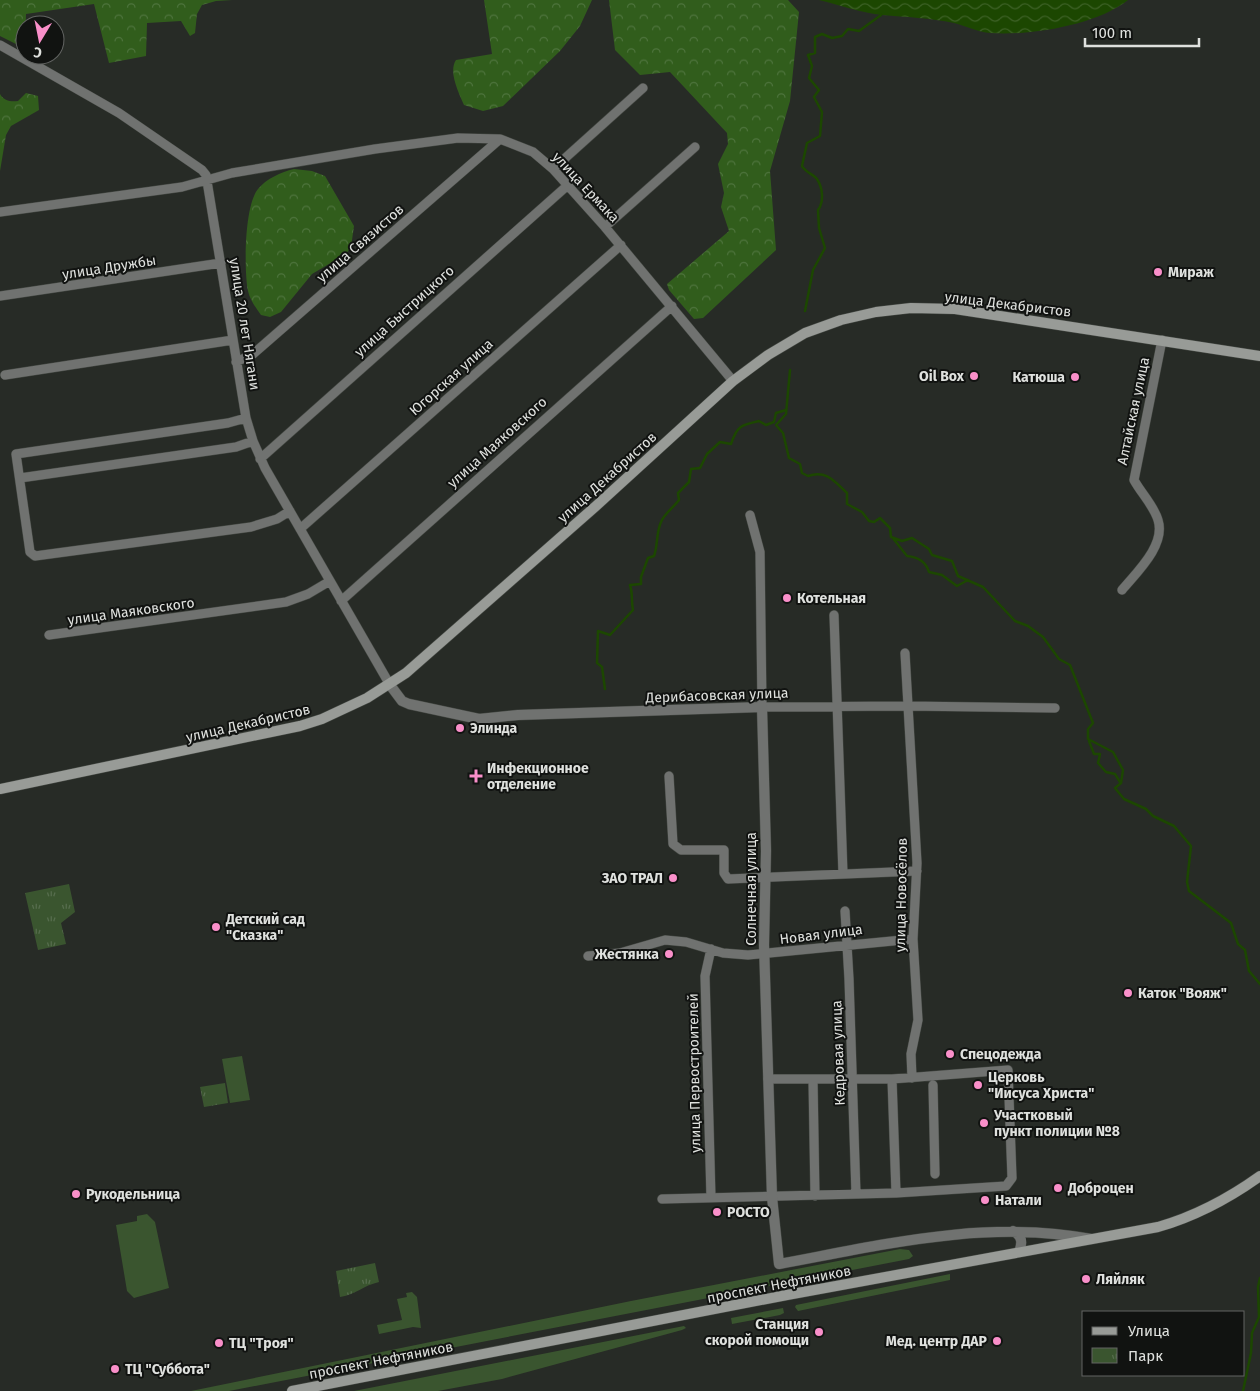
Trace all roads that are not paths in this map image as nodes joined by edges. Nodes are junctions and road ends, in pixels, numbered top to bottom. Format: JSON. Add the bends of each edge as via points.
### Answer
{"nodes":[{"id":1,"x":0,"y":45,"type":"edge"},
{"id":2,"x":643,"y":88,"type":"dead end"},
{"id":3,"x":500,"y":139,"type":"junction"},
{"id":4,"x":695,"y":147,"type":"dead end"},
{"id":5,"x":553,"y":169,"type":"junction"},
{"id":6,"x":208,"y":180,"type":"junction"},
{"id":7,"x":568,"y":185,"type":"junction"},
{"id":8,"x":0,"y":212,"type":"edge"},
{"id":9,"x":605,"y":226,"type":"junction"},
{"id":10,"x":621,"y":245,"type":"junction"},
{"id":11,"x":221,"y":263,"type":"junction"},
{"id":12,"x":0,"y":296,"type":"edge"},
{"id":13,"x":672,"y":306,"type":"junction"},
{"id":14,"x":233,"y":340,"type":"junction"},
{"id":15,"x":1162,"y":340,"type":"junction"},
{"id":16,"x":1260,"y":356,"type":"edge"},
{"id":17,"x":236,"y":362,"type":"junction"},
{"id":18,"x":5,"y":375,"type":"dead end"},
{"id":19,"x":733,"y":381,"type":"junction"},
{"id":20,"x":246,"y":418,"type":"junction"},
{"id":21,"x":253,"y":441,"type":"junction"},
{"id":22,"x":260,"y":459,"type":"junction"},
{"id":23,"x":20,"y":478,"type":"junction"},
{"id":24,"x":290,"y":511,"type":"junction"},
{"id":25,"x":750,"y":515,"type":"dead end"},
{"id":26,"x":300,"y":529,"type":"junction"},
{"id":27,"x":330,"y":581,"type":"junction"},
{"id":28,"x":1122,"y":590,"type":"dead end"},
{"id":29,"x":341,"y":600,"type":"junction"},
{"id":30,"x":834,"y":615,"type":"dead end"},
{"id":31,"x":49,"y":635,"type":"dead end"},
{"id":32,"x":905,"y":653,"type":"dead end"},
{"id":33,"x":390,"y":685,"type":"junction"},
{"id":34,"x":836,"y":706,"type":"junction"},
{"id":35,"x":907,"y":706,"type":"junction"},
{"id":36,"x":762,"y":707,"type":"junction"},
{"id":37,"x":1055,"y":708,"type":"dead end"},
{"id":38,"x":669,"y":776,"type":"dead end"},
{"id":39,"x":0,"y":789,"type":"edge"},
{"id":40,"x":917,"y":870,"type":"junction"},
{"id":41,"x":843,"y":874,"type":"junction"},
{"id":42,"x":764,"y":879,"type":"junction"},
{"id":43,"x":845,"y":911,"type":"dead end"},
{"id":44,"x":912,"y":938,"type":"junction"},
{"id":45,"x":846,"y":944,"type":"junction"},
{"id":46,"x":710,"y":949,"type":"junction"},
{"id":47,"x":764,"y":954,"type":"junction"},
{"id":48,"x":588,"y":956,"type":"dead end"},
{"id":49,"x":912,"y":1078,"type":"junction"},
{"id":50,"x":768,"y":1079,"type":"junction"},
{"id":51,"x":892,"y":1079,"type":"junction"},
{"id":52,"x":813,"y":1080,"type":"junction"},
{"id":53,"x":852,"y":1080,"type":"junction"},
{"id":54,"x":932,"y":1085,"type":"dead end"},
{"id":55,"x":935,"y":1174,"type":"dead end"},
{"id":56,"x":1260,"y":1176,"type":"edge"},
{"id":57,"x":896,"y":1193,"type":"junction"},
{"id":58,"x":856,"y":1194,"type":"junction"},
{"id":59,"x":815,"y":1196,"type":"junction"},
{"id":60,"x":772,"y":1197,"type":"junction"},
{"id":61,"x":711,"y":1198,"type":"junction"},
{"id":62,"x":662,"y":1199,"type":"dead end"},
{"id":63,"x":1013,"y":1231,"type":"junction"},
{"id":64,"x":1092,"y":1239,"type":"junction"},
{"id":65,"x":1019,"y":1252,"type":"junction"},
{"id":66,"x":292,"y":1391,"type":"edge"}],
"edges":[{"from":1,"to":6,"type":"street","via":[[119,113],[202,170]]},
{"from":2,"to":5,"type":"street"},
{"from":3,"to":5,"type":"street","name":"улица Ермака","via":[[533,152]]},
{"from":3,"to":6,"type":"street","name":"улица Ермака","via":[[458,138],[232,173]]},
{"from":3,"to":17,"type":"street","name":"улица Связистов","via":[[254,354]]},
{"from":4,"to":9,"type":"street"},
{"from":5,"to":7,"type":"street","name":"улица Ермака"},
{"from":6,"to":8,"type":"street","name":"улица Ермака","via":[[182,187]]},
{"from":6,"to":11,"type":"street","name":"улица 20 лет Нягани"},
{"from":7,"to":9,"type":"street","name":"улица Ермака"},
{"from":7,"to":22,"type":"street","name":"улица Быстрицкого"},
{"from":9,"to":10,"type":"street","name":"улица Ермака"},
{"from":10,"to":13,"type":"street","name":"улица Ермака"},
{"from":10,"to":26,"type":"street","name":"Югорская улица"},
{"from":11,"to":12,"type":"street","name":"улица Дружбы"},
{"from":11,"to":14,"type":"street","name":"улица 20 лет Нягани"},
{"from":13,"to":19,"type":"street","name":"улица Ермака"},
{"from":13,"to":29,"type":"street","name":"улица Маяковского"},
{"from":14,"to":17,"type":"street","name":"улица 20 лет Нягани"},
{"from":14,"to":18,"type":"street"},
{"from":15,"to":16,"type":"main road","name":"улица Декабристов"},
{"from":15,"to":19,"type":"main road","name":"улица Декабристов","via":[[976,311],[892,309],[858,315],[805,332]]},
{"from":15,"to":28,"type":"street","name":"Алтайская улица","via":[[1134,480],[1158,519],[1160,533],[1155,546]]},
{"from":17,"to":20,"type":"street","name":"улица 20 лет Нягани"},
{"from":19,"to":33,"type":"main road","name":"улица Декабристов","via":[[596,506]]},
{"from":20,"to":21,"type":"street","name":"улица 20 лет Нягани"},
{"from":20,"to":23,"type":"street","via":[[16,454]]},
{"from":21,"to":22,"type":"street","name":"улица 20 лет Нягани"},
{"from":21,"to":23,"type":"street","via":[[236,447]]},
{"from":22,"to":24,"type":"street","name":"улица 20 лет Нягани"},
{"from":23,"to":24,"type":"street","via":[[30,552],[35,556],[251,527],[277,520]]},
{"from":24,"to":26,"type":"street","name":"улица 20 лет Нягани"},
{"from":25,"to":36,"type":"street","name":"Солнечная улица","via":[[760,563]]},
{"from":26,"to":27,"type":"street","name":"улица 20 лет Нягани"},
{"from":27,"to":29,"type":"street","name":"улица 20 лет Нягани"},
{"from":27,"to":31,"type":"street","name":"улица Маяковского","via":[[286,602]]},
{"from":29,"to":33,"type":"street","name":"улица 20 лет Нягани"},
{"from":30,"to":34,"type":"street"},
{"from":32,"to":35,"type":"street","name":"улица Новосёлов"},
{"from":33,"to":36,"type":"street","name":"Дерибасовская улица","via":[[402,701],[409,704],[479,719]]},
{"from":33,"to":39,"type":"main road","name":"улица Декабристов","via":[[344,710],[300,726]]},
{"from":34,"to":35,"type":"street","name":"Дерибасовская улица"},
{"from":34,"to":36,"type":"street","name":"Дерибасовская улица"},
{"from":34,"to":41,"type":"street"},
{"from":35,"to":37,"type":"street","name":"Дерибасовская улица"},
{"from":35,"to":40,"type":"street","name":"улица Новосёлов"},
{"from":36,"to":42,"type":"street","name":"Солнечная улица"},
{"from":38,"to":42,"type":"street","via":[[674,847],[681,850],[724,850],[724,873],[728,879]]},
{"from":40,"to":41,"type":"street"},
{"from":40,"to":44,"type":"street","name":"улица Новосёлов"},
{"from":41,"to":42,"type":"street"},
{"from":42,"to":47,"type":"street","name":"Солнечная улица"},
{"from":43,"to":45,"type":"street","name":"Кедровая улица"},
{"from":44,"to":45,"type":"street","name":"Новая улица"},
{"from":44,"to":49,"type":"street","name":"улица Новосёлов","via":[[918,1020],[910,1054]]},
{"from":45,"to":47,"type":"street","name":"Новая улица"},
{"from":45,"to":53,"type":"street","name":"Кедровая улица"},
{"from":46,"to":47,"type":"street","name":"Новая улица","via":[[734,954]]},
{"from":46,"to":48,"type":"street","name":"Новая улица","via":[[665,940],[620,953]]},
{"from":46,"to":61,"type":"street","name":"улица Первостроителей","via":[[705,976]]},
{"from":47,"to":50,"type":"street","name":"Солнечная улица"},
{"from":49,"to":51,"type":"street"},
{"from":49,"to":57,"type":"street","via":[[952,1072],[1008,1070],[1012,1178],[1006,1186]]},
{"from":50,"to":52,"type":"street"},
{"from":50,"to":60,"type":"street","name":"Солнечная улица"},
{"from":51,"to":53,"type":"street"},
{"from":51,"to":57,"type":"street"},
{"from":52,"to":53,"type":"street"},
{"from":52,"to":59,"type":"street"},
{"from":53,"to":58,"type":"street","name":"Кедровая улица"},
{"from":54,"to":55,"type":"street"},
{"from":56,"to":64,"type":"main road","name":"проспект Нефтяников","via":[[1226,1200],[1185,1219],[1138,1232]]},
{"from":57,"to":58,"type":"street"},
{"from":58,"to":59,"type":"street"},
{"from":59,"to":60,"type":"street"},
{"from":60,"to":61,"type":"street"},
{"from":60,"to":63,"type":"street","name":"Солнечная улица","via":[[779,1264],[951,1235]]},
{"from":61,"to":62,"type":"street"},
{"from":63,"to":64,"type":"street","via":[[1061,1233]]},
{"from":63,"to":65,"type":"street","via":[[1022,1240]]},
{"from":64,"to":65,"type":"main road","name":"проспект Нефтяников"},
{"from":65,"to":66,"type":"main road","name":"проспект Нефтяников"}]}
